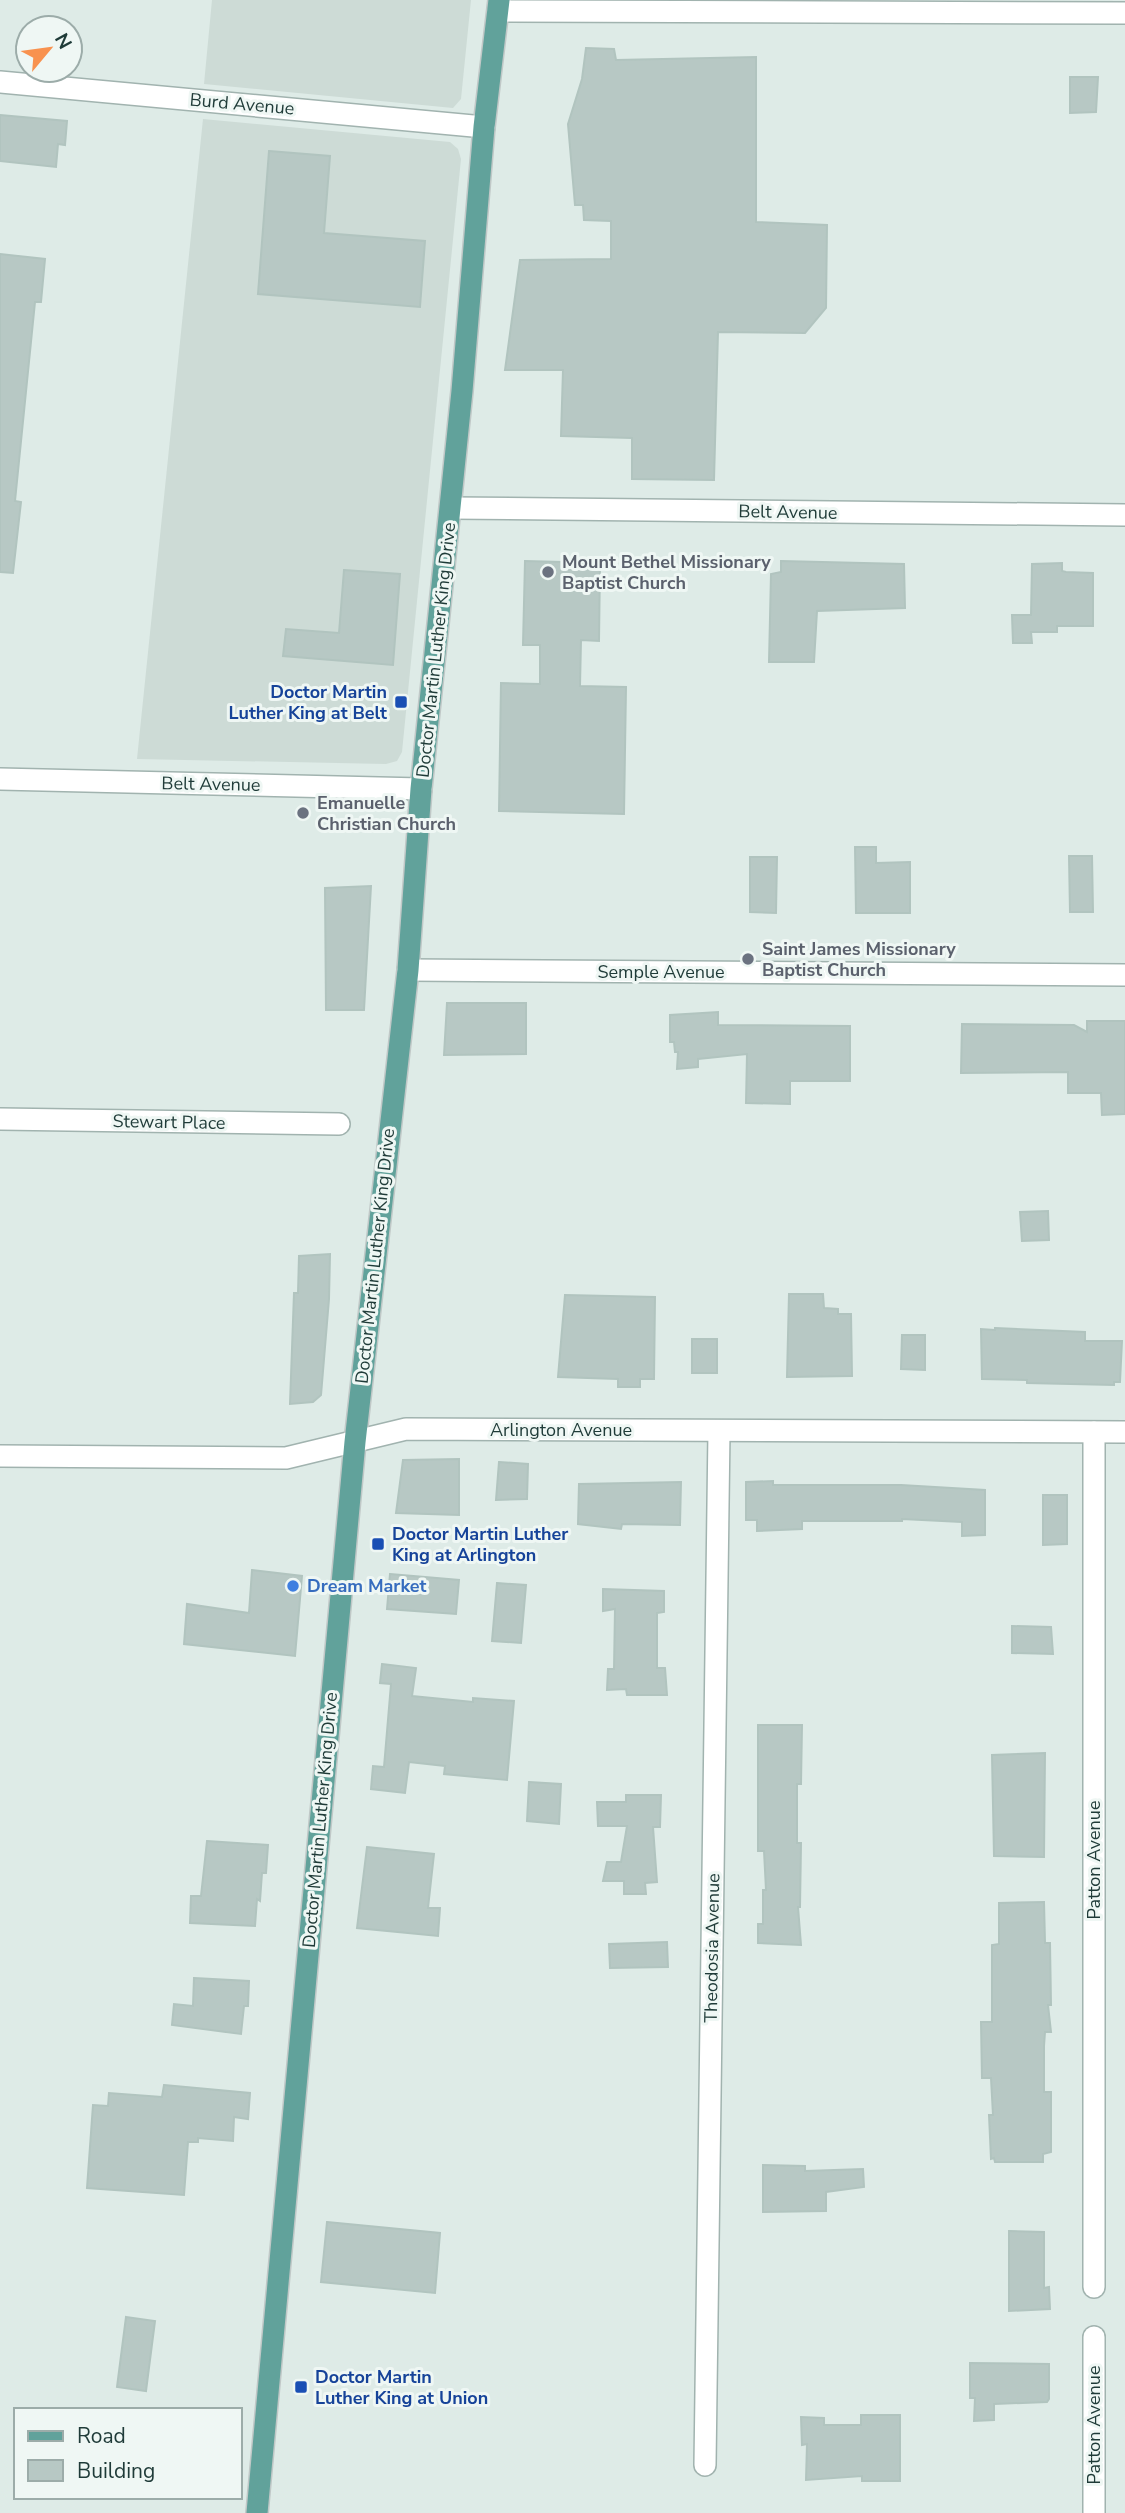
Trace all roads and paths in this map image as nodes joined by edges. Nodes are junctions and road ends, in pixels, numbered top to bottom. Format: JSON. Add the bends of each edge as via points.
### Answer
{"nodes":[{"id":1,"x":498,"y":6,"type":"edge"},
{"id":2,"x":833,"y":6,"type":"edge"},
{"id":3,"x":1125,"y":13,"type":"edge"},
{"id":4,"x":0,"y":82,"type":"edge"},
{"id":5,"x":484,"y":127,"type":"junction"},
{"id":6,"x":450,"y":508,"type":"junction"},
{"id":7,"x":1125,"y":515,"type":"edge"},
{"id":8,"x":0,"y":779,"type":"edge"},
{"id":9,"x":421,"y":789,"type":"junction"},
{"id":10,"x":408,"y":970,"type":"junction"},
{"id":11,"x":1125,"y":975,"type":"edge"},
{"id":12,"x":0,"y":1119,"type":"edge"},
{"id":13,"x":339,"y":1124,"type":"dead end"},
{"id":14,"x":719,"y":1431,"type":"junction"},
{"id":15,"x":1094,"y":1432,"type":"junction"},
{"id":16,"x":1125,"y":1432,"type":"edge"},
{"id":17,"x":355,"y":1442,"type":"junction"},
{"id":18,"x":0,"y":1456,"type":"edge"},
{"id":19,"x":1094,"y":2287,"type":"dead end"},
{"id":20,"x":1094,"y":2337,"type":"dead end"},
{"id":21,"x":705,"y":2465,"type":"dead end"},
{"id":22,"x":257,"y":2513,"type":"edge"},
{"id":23,"x":1094,"y":2513,"type":"edge"}],
"edges":[{"from":1,"to":2,"type":"street"},
{"from":1,"to":5,"type":"main road","name":"Doctor Martin Luther King Drive"},
{"from":2,"to":3,"type":"street"},
{"from":4,"to":5,"type":"street","name":"Burd Avenue"},
{"from":5,"to":6,"type":"main road","name":"Doctor Martin Luther King Drive"},
{"from":6,"to":7,"type":"street","name":"Belt Avenue"},
{"from":6,"to":9,"type":"main road","name":"Doctor Martin Luther King Drive"},
{"from":8,"to":9,"type":"street","name":"Belt Avenue"},
{"from":9,"to":10,"type":"main road","name":"Doctor Martin Luther King Drive"},
{"from":10,"to":11,"type":"street","name":"Semple Avenue"},
{"from":10,"to":17,"type":"main road","name":"Doctor Martin Luther King Drive"},
{"from":12,"to":13,"type":"street","name":"Stewart Place"},
{"from":14,"to":15,"type":"street","name":"Arlington Avenue"},
{"from":14,"to":17,"type":"street","name":"Arlington Avenue","via":[[406,1429]]},
{"from":14,"to":21,"type":"street","name":"Theodosia Avenue"},
{"from":15,"to":16,"type":"street","name":"Arlington Avenue"},
{"from":15,"to":19,"type":"street","name":"Patton Avenue"},
{"from":17,"to":18,"type":"street","name":"Arlington Avenue","via":[[286,1458]]},
{"from":17,"to":22,"type":"main road","name":"Doctor Martin Luther King Drive"},
{"from":20,"to":23,"type":"street","name":"Patton Avenue"}]}
